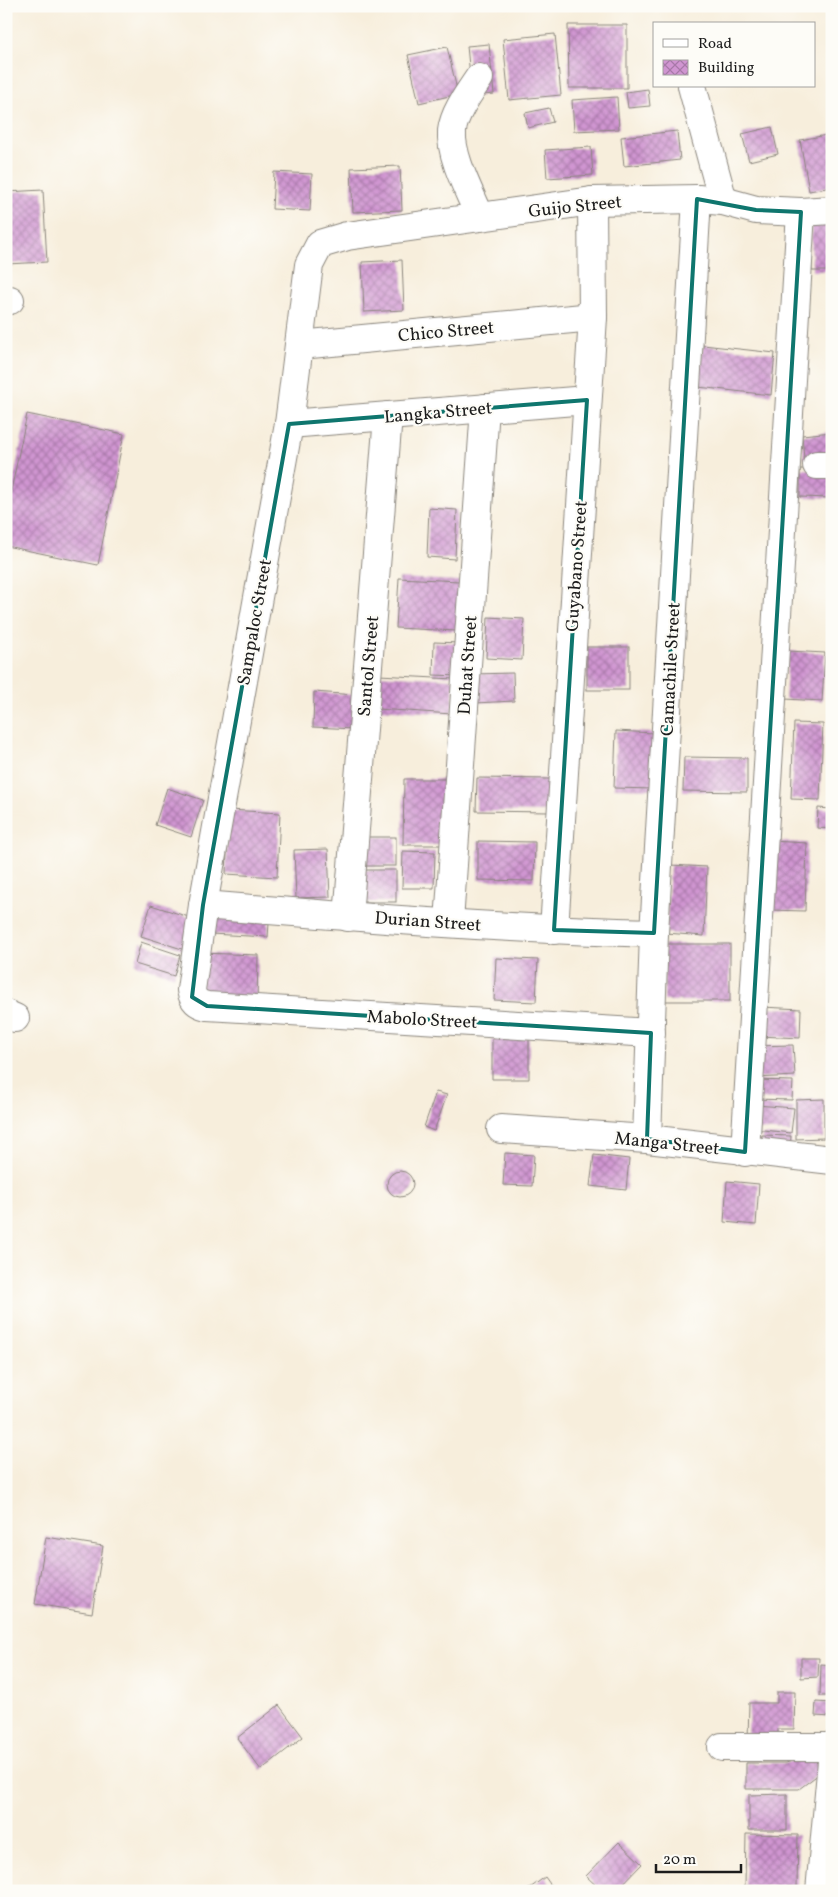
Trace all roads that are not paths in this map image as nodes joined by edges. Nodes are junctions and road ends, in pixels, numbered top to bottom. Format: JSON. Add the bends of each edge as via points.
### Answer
{"nodes":[{"id":1,"x":478,"y":78,"type":"dead end"},
{"id":2,"x":692,"y":88,"type":"edge"},
{"id":3,"x":710,"y":200,"type":"junction"},
{"id":4,"x":592,"y":201,"type":"junction"},
{"id":5,"x":832,"y":210,"type":"edge"},
{"id":6,"x":801,"y":212,"type":"junction"},
{"id":7,"x":480,"y":217,"type":"junction"},
{"id":8,"x":320,"y":244,"type":"joint"},
{"id":9,"x":593,"y":317,"type":"junction"},
{"id":10,"x":300,"y":345,"type":"junction"},
{"id":11,"x":587,"y":400,"type":"junction"},
{"id":12,"x":485,"y":408,"type":"junction"},
{"id":13,"x":388,"y":416,"type":"junction"},
{"id":14,"x":289,"y":424,"type":"junction"},
{"id":15,"x":203,"y":904,"type":"junction"},
{"id":16,"x":348,"y":917,"type":"junction"},
{"id":17,"x":449,"y":922,"type":"junction"},
{"id":18,"x":554,"y":930,"type":"junction"},
{"id":19,"x":654,"y":933,"type":"junction"},
{"id":20,"x":195,"y":1001,"type":"joint"},
{"id":21,"x":651,"y":1033,"type":"junction"},
{"id":22,"x":501,"y":1129,"type":"dead end"},
{"id":23,"x":647,"y":1139,"type":"junction"},
{"id":24,"x":745,"y":1152,"type":"junction"},
{"id":25,"x":832,"y":1160,"type":"edge"},
{"id":26,"x":722,"y":1747,"type":"dead end"},
{"id":27,"x":832,"y":1747,"type":"edge"},
{"id":28,"x":832,"y":1761,"type":"edge"},
{"id":29,"x":820,"y":1891,"type":"edge"}],
"edges":[{"from":1,"to":7,"type":"street","via":[[464,100],[452,130],[454,152]]},
{"from":2,"to":3,"type":"street","name":"Camachile Street"},
{"from":3,"to":4,"type":"street","name":"Guijo Street"},
{"from":3,"to":6,"type":"street","name":"Guijo Street","via":[[756,210]]},
{"from":3,"to":19,"type":"street","name":"Camachile Street"},
{"from":4,"to":7,"type":"street","name":"Guijo Street"},
{"from":4,"to":9,"type":"street","name":"Guyabano Street"},
{"from":5,"to":6,"type":"street","name":"Guijo Street"},
{"from":6,"to":24,"type":"street"},
{"from":7,"to":8,"type":"street","name":"Guijo Street","via":[[346,236]]},
{"from":8,"to":10,"type":"street","name":"Sampaloc Street","via":[[308,265]]},
{"from":9,"to":10,"type":"street","name":"Chico Street"},
{"from":9,"to":11,"type":"street","name":"Guyabano Street"},
{"from":10,"to":14,"type":"street","name":"Sampaloc Street"},
{"from":11,"to":12,"type":"street","name":"Langka Street"},
{"from":11,"to":18,"type":"street","name":"Guyabano Street"},
{"from":12,"to":13,"type":"street","name":"Langka Street"},
{"from":12,"to":17,"type":"street","name":"Duhat Street"},
{"from":13,"to":14,"type":"street","name":"Langka Street"},
{"from":13,"to":16,"type":"street","name":"Santol Street"},
{"from":14,"to":15,"type":"street","name":"Sampaloc Street"},
{"from":15,"to":16,"type":"street","name":"Durian Street"},
{"from":15,"to":20,"type":"street","name":"Sampaloc Street","via":[[191,990]]},
{"from":16,"to":17,"type":"street","name":"Durian Street"},
{"from":17,"to":18,"type":"street","name":"Durian Street"},
{"from":18,"to":19,"type":"street","name":"Durian Street"},
{"from":19,"to":21,"type":"street","name":"Camachile Street"},
{"from":20,"to":21,"type":"street","name":"Mabolo Street","via":[[207,1006]]},
{"from":21,"to":23,"type":"street","name":"Camachile Street"},
{"from":22,"to":23,"type":"street","name":"Manga Street"},
{"from":23,"to":24,"type":"street","name":"Manga Street"},
{"from":24,"to":25,"type":"street","name":"Manga Street"},
{"from":26,"to":27,"type":"street"},
{"from":28,"to":29,"type":"street"}]}
